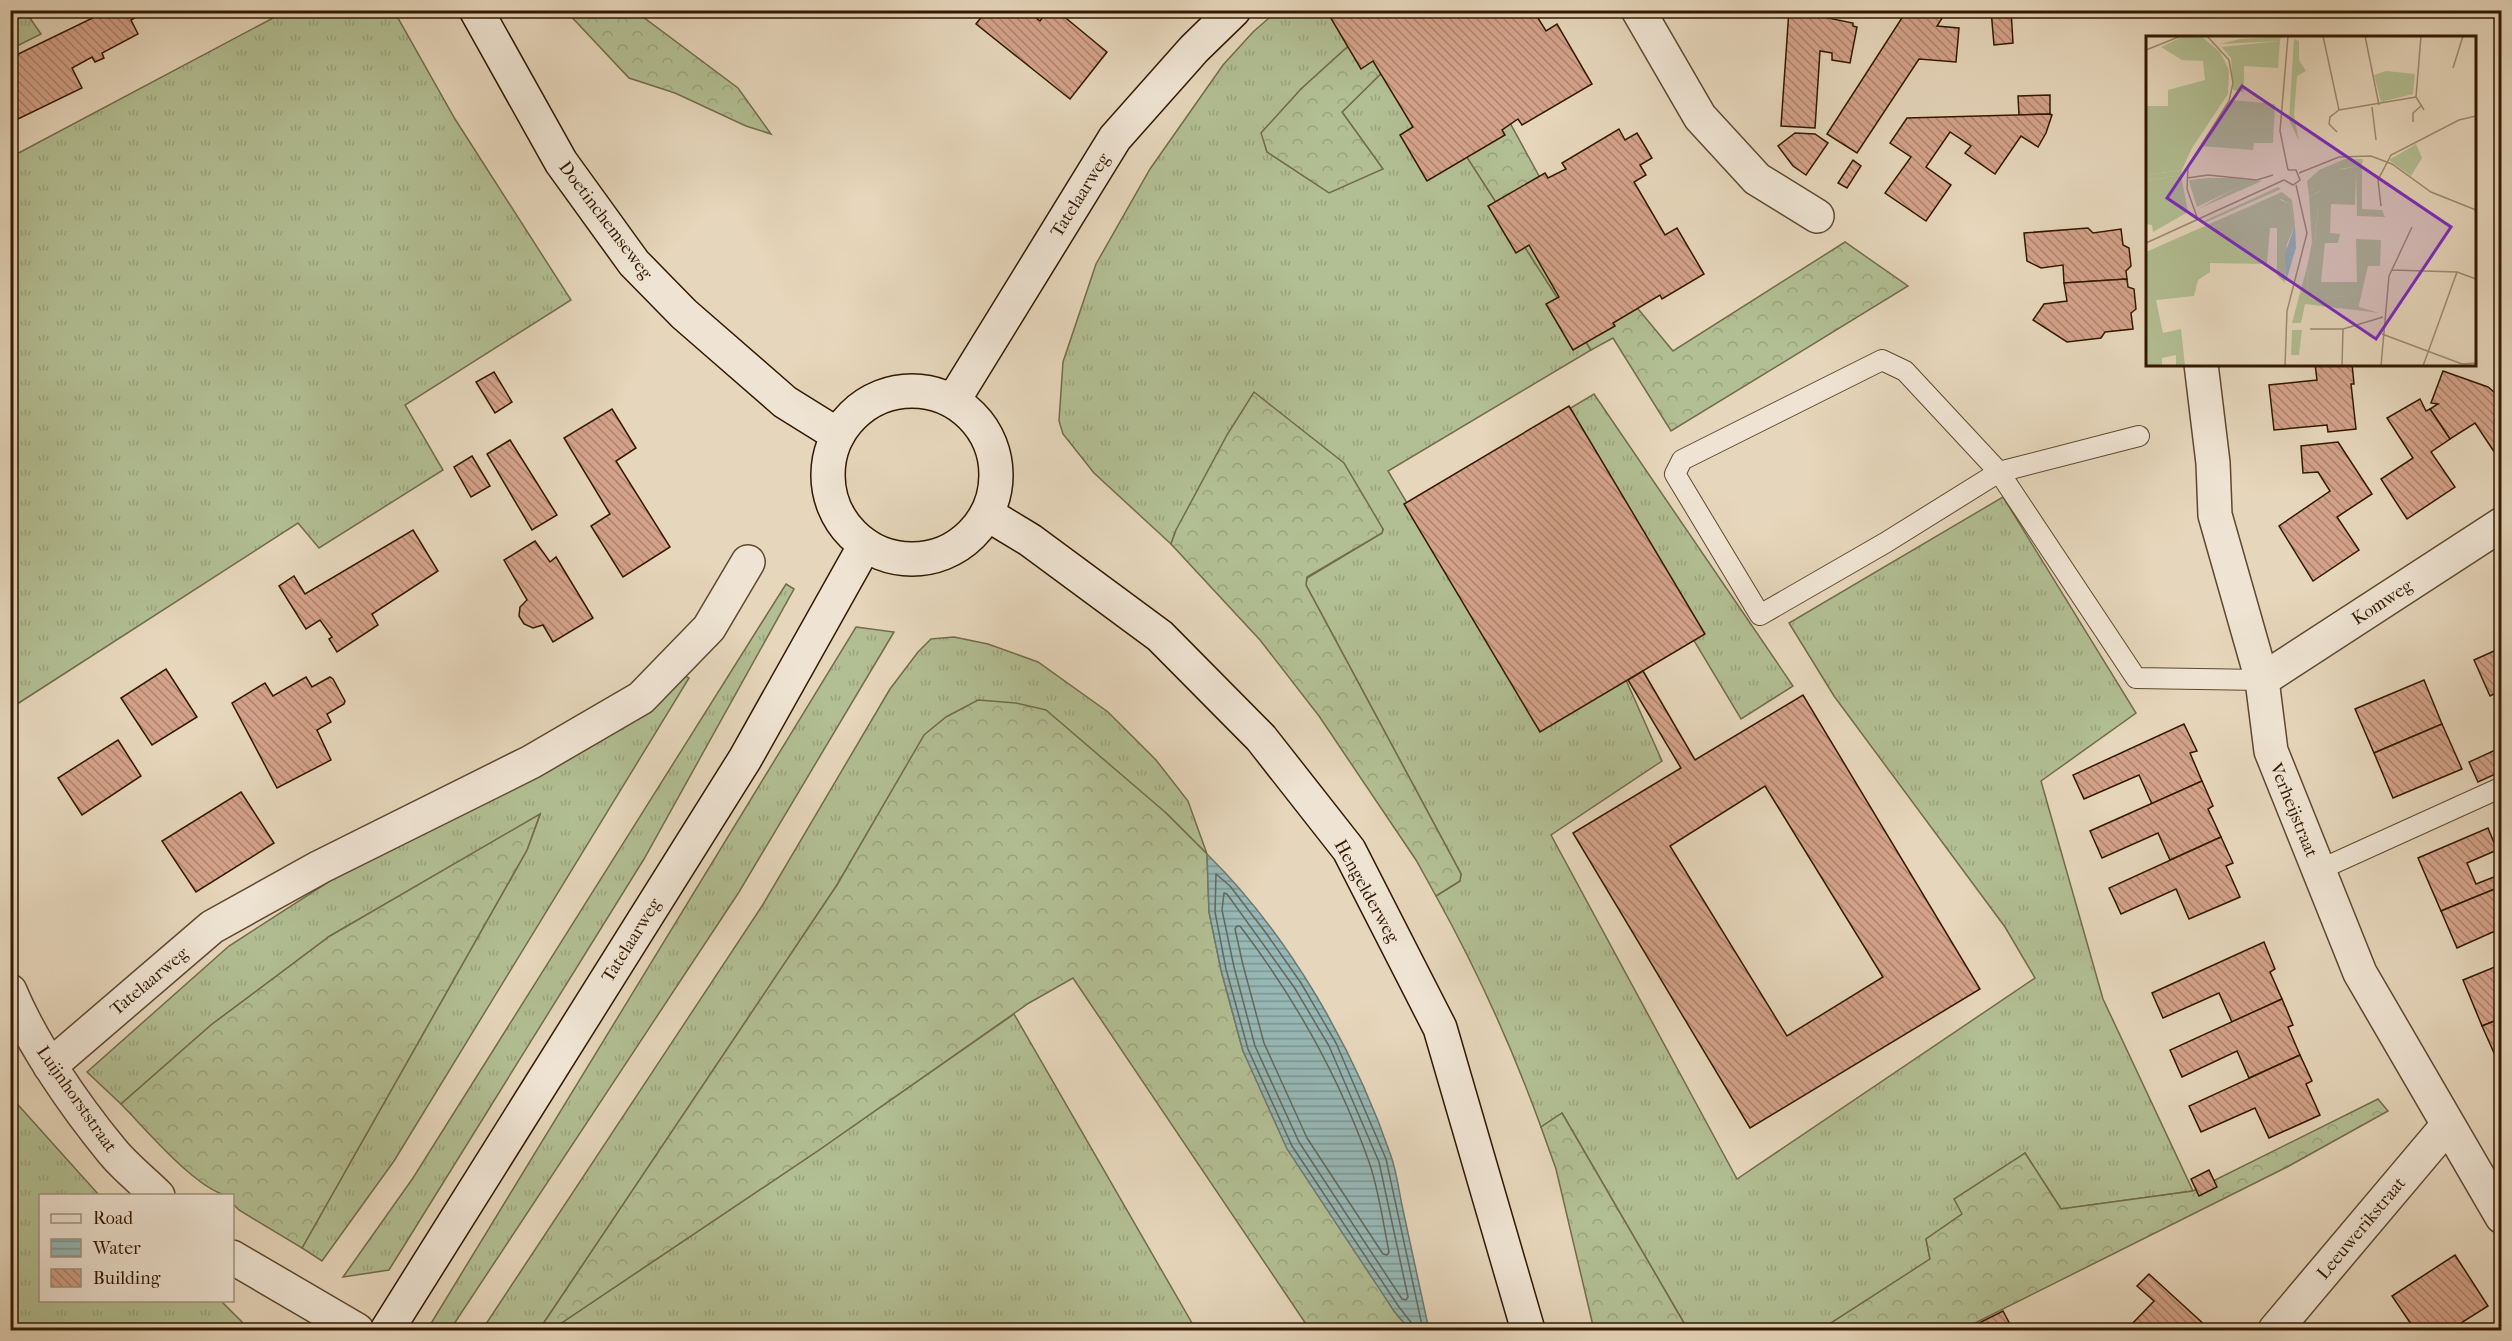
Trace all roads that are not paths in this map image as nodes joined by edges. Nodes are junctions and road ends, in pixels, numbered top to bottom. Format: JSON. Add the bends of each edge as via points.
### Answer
{"nodes":[{"id":1,"x":476,"y":10,"type":"edge"},
{"id":2,"x":1234,"y":10,"type":"edge"},
{"id":3,"x":1638,"y":10,"type":"edge"},
{"id":4,"x":1817,"y":216,"type":"dead end"},
{"id":5,"x":2201,"y":366,"type":"edge"},
{"id":6,"x":953,"y":401,"type":"junction"},
{"id":7,"x":838,"y":435,"type":"junction"},
{"id":8,"x":2139,"y":436,"type":"dead end"},
{"id":9,"x":1999,"y":472,"type":"junction"},
{"id":10,"x":987,"y":514,"type":"junction"},
{"id":11,"x":2502,"y":524,"type":"edge"},
{"id":12,"x":865,"y":545,"type":"junction"},
{"id":13,"x":748,"y":562,"type":"dead end"},
{"id":14,"x":2262,"y":680,"type":"junction"},
{"id":15,"x":2502,"y":787,"type":"edge"},
{"id":16,"x":2319,"y":870,"type":"junction"},
{"id":17,"x":10,"y":991,"type":"edge"},
{"id":18,"x":50,"y":1066,"type":"junction"},
{"id":19,"x":2447,"y":1126,"type":"junction"},
{"id":20,"x":157,"y":1194,"type":"edge"},
{"id":21,"x":2502,"y":1217,"type":"edge"},
{"id":22,"x":234,"y":1258,"type":"edge"},
{"id":23,"x":357,"y":1330,"type":"edge"},
{"id":24,"x":387,"y":1330,"type":"edge"},
{"id":25,"x":1528,"y":1330,"type":"edge"},
{"id":26,"x":2275,"y":1330,"type":"edge"}],
"edges":[{"from":1,"to":7,"type":"street","name":"Doetinchemseweg","via":[[561,162],[634,263],[684,314],[785,402]]},
{"from":2,"to":6,"type":"street","name":"Tatelaarweg","via":[[1115,138]]},
{"from":3,"to":4,"type":"street","via":[[1700,117],[1757,179]]},
{"from":5,"to":14,"type":"street","name":"Verheijstraat","via":[[2215,515]]},
{"from":6,"to":7,"type":"street","via":[[931,393],[888,394],[851,417]]},
{"from":6,"to":10,"type":"street","via":[[978,421],[993,450],[996,483]]},
{"from":7,"to":12,"type":"street","via":[[830,458],[828,483],[834,507],[847,528]]},
{"from":8,"to":9,"type":"lane"},
{"from":9,"to":9,"type":"lane","via":[[1760,615],[1675,474],[1682,460],[1882,360],[1905,371]]},
{"from":9,"to":14,"type":"lane","via":[[2136,678]]},
{"from":10,"to":12,"type":"street","via":[[970,536],[954,547],[919,559],[890,556]]},
{"from":10,"to":25,"type":"street","name":"Hengelderweg","via":[[1030,540],[1160,636],[1261,738],[1349,850],[1440,1028]]},
{"from":11,"to":14,"type":"street","name":"Komweg"},
{"from":12,"to":24,"type":"street","name":"Tatelaarweg","via":[[745,759]]},
{"from":13,"to":18,"type":"street","name":"Tatelaarweg","via":[[709,628],[641,698],[531,762],[320,867],[212,927]]},
{"from":14,"to":16,"type":"street","name":"Verheijstraat","via":[[2271,751]]},
{"from":15,"to":16,"type":"lane"},
{"from":16,"to":19,"type":"street","name":"Verheijstraat","via":[[2360,973]]},
{"from":17,"to":18,"type":"street","name":"Luijnhorststraat"},
{"from":18,"to":20,"type":"street","name":"Luijnhorststraat","via":[[112,1151]]},
{"from":19,"to":21,"type":"street","name":"Verheijstraat"},
{"from":19,"to":26,"type":"street","name":"Leeuwerikstraat"},
{"from":22,"to":23,"type":"street"}]}
